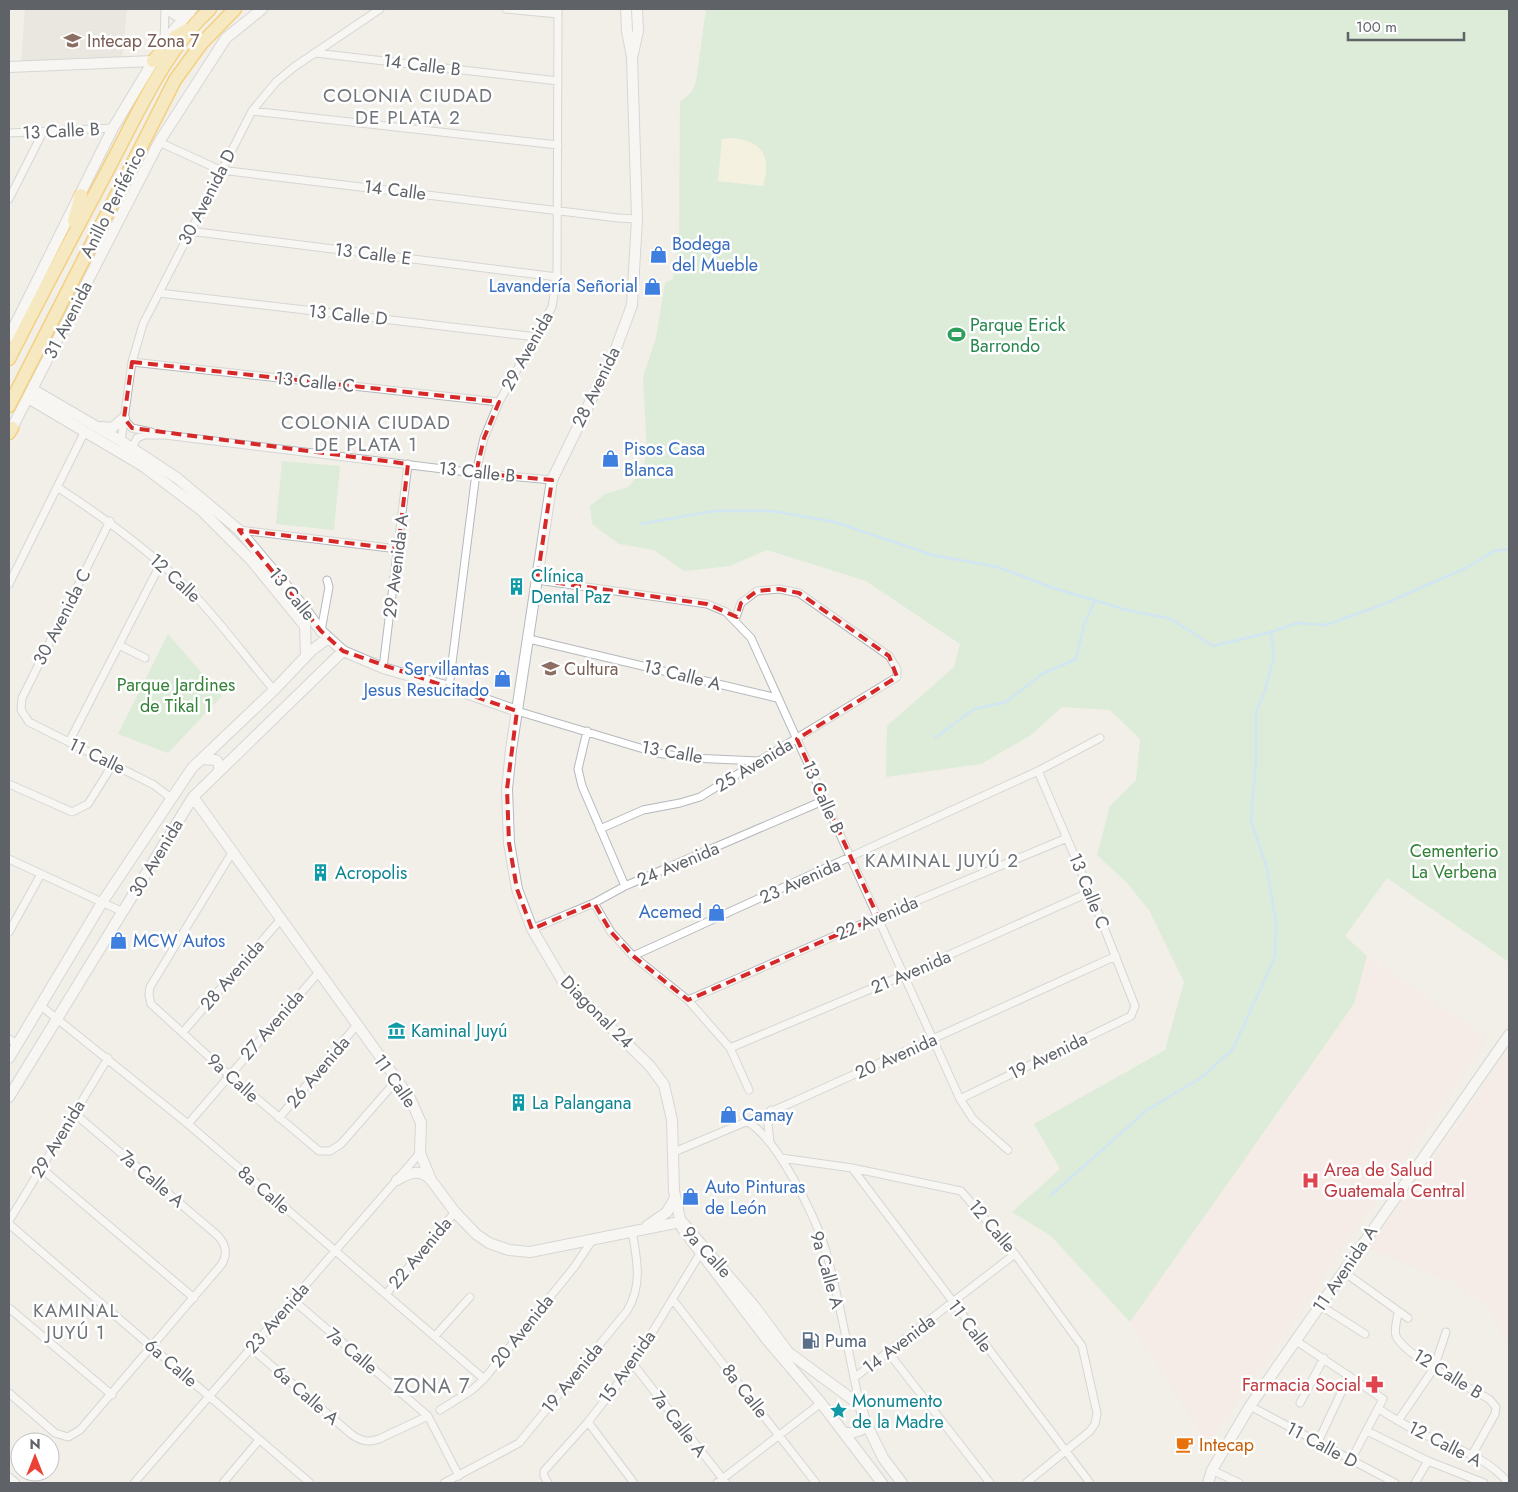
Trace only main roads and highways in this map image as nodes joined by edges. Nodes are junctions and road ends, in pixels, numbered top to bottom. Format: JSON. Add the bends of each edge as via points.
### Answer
{"nodes":[{"id":1,"x":210,"y":9,"type":"edge"},
{"id":2,"x":235,"y":9,"type":"edge"},
{"id":3,"x":193,"y":26,"type":"junction"},
{"id":4,"x":153,"y":61,"type":"road end"},
{"id":5,"x":81,"y":195,"type":"road end"},
{"id":6,"x":69,"y":240,"type":"junction"},
{"id":7,"x":9,"y":359,"type":"edge"},
{"id":8,"x":9,"y":406,"type":"edge"}],
"edges":[{"from":1,"to":3,"type":"highway","name":"Anillo Periférico"},
{"from":2,"to":8,"type":"highway","name":"Anillo Periférico","via":[[201,44],[175,80]]},
{"from":3,"to":4,"type":"highway","via":[[176,36]]},
{"from":3,"to":6,"type":"highway","name":"Anillo Periférico","via":[[166,64]]},
{"from":5,"to":6,"type":"highway"},
{"from":6,"to":7,"type":"highway","name":"Anillo Periférico"}]}
